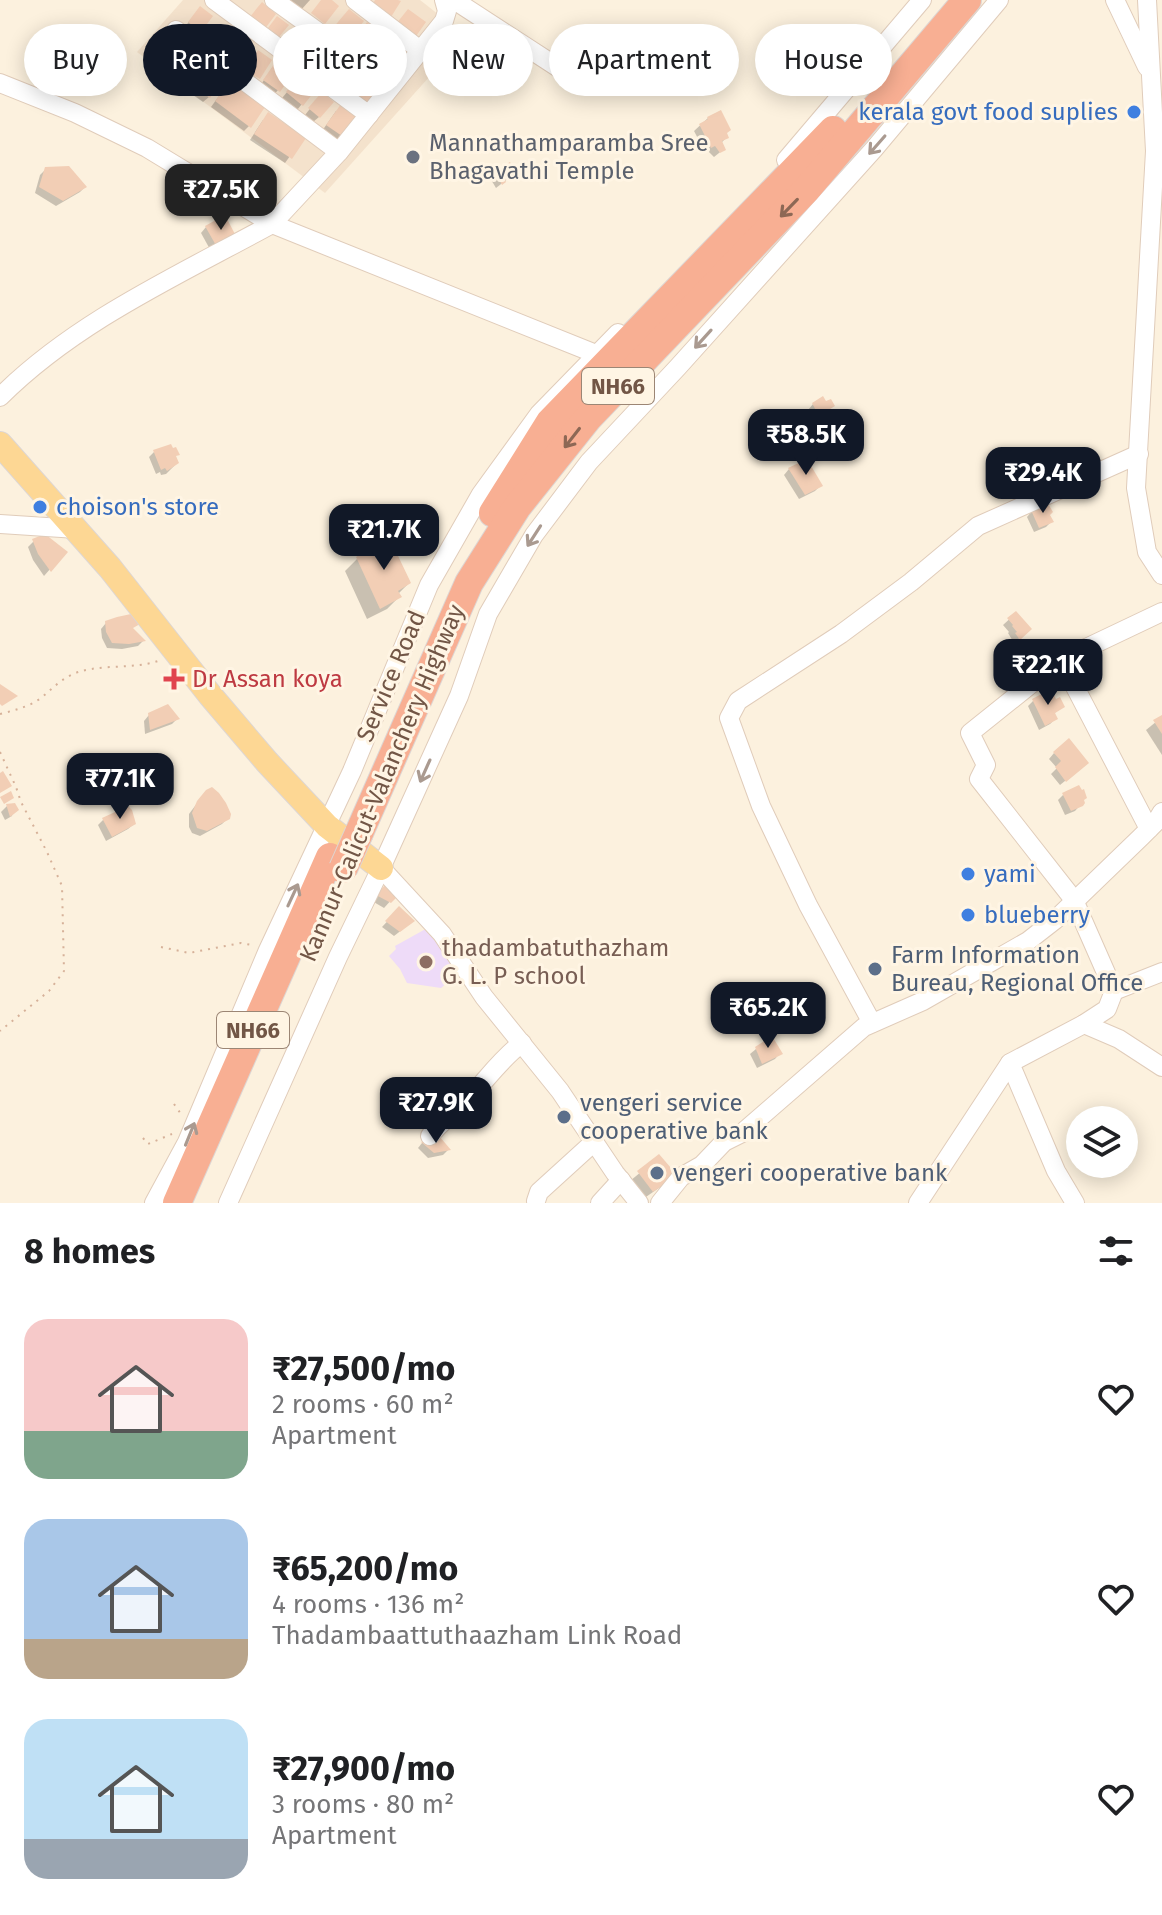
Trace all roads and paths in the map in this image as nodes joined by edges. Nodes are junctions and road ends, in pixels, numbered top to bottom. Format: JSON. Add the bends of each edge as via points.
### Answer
{"nodes":[{"id":1,"x":214,"y":0,"type":"edge"},
{"id":2,"x":274,"y":0,"type":"edge"},
{"id":3,"x":355,"y":0,"type":"edge"},
{"id":4,"x":444,"y":0,"type":"edge"},
{"id":5,"x":454,"y":0,"type":"edge"},
{"id":6,"x":922,"y":0,"type":"edge"},
{"id":7,"x":942,"y":0,"type":"edge"},
{"id":8,"x":967,"y":0,"type":"edge"},
{"id":9,"x":999,"y":0,"type":"edge"},
{"id":10,"x":1115,"y":0,"type":"edge"},
{"id":11,"x":1147,"y":0,"type":"edge"},
{"id":12,"x":307,"y":24,"type":"edge"},
{"id":13,"x":420,"y":50,"type":"junction"},
{"id":14,"x":549,"y":62,"type":"edge"},
{"id":15,"x":407,"y":66,"type":"edge"},
{"id":16,"x":1157,"y":75,"type":"edge"},
{"id":17,"x":0,"y":83,"type":"edge"},
{"id":18,"x":257,"y":91,"type":"edge"},
{"id":19,"x":384,"y":96,"type":"edge"},
{"id":20,"x":369,"y":115,"type":"junction"},
{"id":21,"x":339,"y":152,"type":"junction"},
{"id":22,"x":272,"y":224,"type":"junction"},
{"id":23,"x":596,"y":354,"type":"junction"},
{"id":24,"x":0,"y":397,"type":"edge"},
{"id":25,"x":0,"y":444,"type":"edge"},
{"id":26,"x":1139,"y":454,"type":"junction"},
{"id":27,"x":0,"y":524,"type":"edge"},
{"id":28,"x":77,"y":529,"type":"junction"},
{"id":29,"x":1162,"y":575,"type":"edge"},
{"id":30,"x":1162,"y":612,"type":"edge"},
{"id":31,"x":179,"y":655,"type":"junction"},
{"id":32,"x":1061,"y":660,"type":"junction"},
{"id":33,"x":0,"y":714,"type":"edge"},
{"id":34,"x":0,"y":752,"type":"edge"},
{"id":35,"x":1162,"y":812,"type":"edge"},
{"id":36,"x":343,"y":829,"type":"junction"},
{"id":37,"x":1149,"y":829,"type":"junction"},
{"id":38,"x":336,"y":863,"type":"junction"},
{"id":39,"x":381,"y":868,"type":"junction"},
{"id":40,"x":1074,"y":900,"type":"junction"},
{"id":41,"x":161,"y":947,"type":"dead end"},
{"id":42,"x":268,"y":950,"type":"junction"},
{"id":43,"x":1162,"y":972,"type":"edge"},
{"id":44,"x":1114,"y":991,"type":"junction"},
{"id":45,"x":872,"y":1023,"type":"junction"},
{"id":46,"x":1084,"y":1024,"type":"junction"},
{"id":47,"x":0,"y":1031,"type":"edge"},
{"id":48,"x":522,"y":1043,"type":"junction"},
{"id":49,"x":1010,"y":1063,"type":"junction"},
{"id":50,"x":1162,"y":1067,"type":"edge"},
{"id":51,"x":192,"y":1129,"type":"junction"},
{"id":52,"x":430,"y":1136,"type":"dead end"},
{"id":53,"x":143,"y":1138,"type":"dead end"},
{"id":54,"x":594,"y":1142,"type":"junction"},
{"id":55,"x":621,"y":1180,"type":"junction"},
{"id":56,"x":536,"y":1201,"type":"dead end"},
{"id":57,"x":154,"y":1203,"type":"edge"},
{"id":58,"x":177,"y":1203,"type":"edge"},
{"id":59,"x":197,"y":1203,"type":"edge"},
{"id":60,"x":228,"y":1203,"type":"edge"},
{"id":61,"x":600,"y":1203,"type":"edge"},
{"id":62,"x":639,"y":1203,"type":"edge"},
{"id":63,"x":660,"y":1203,"type":"edge"},
{"id":64,"x":918,"y":1203,"type":"edge"},
{"id":65,"x":1075,"y":1203,"type":"edge"}],
"edges":[{"from":1,"to":20,"type":"street"},
{"from":2,"to":12,"type":"street"},
{"from":3,"to":13,"type":"street"},
{"from":4,"to":13,"type":"street","via":[[444,21]]},
{"from":5,"to":14,"type":"street"},
{"from":6,"to":23,"type":"street","name":"Service Road","via":[[793,152]]},
{"from":7,"to":36,"type":"highway","number":"NH66","via":[[830,135],[550,422],[458,568]]},
{"from":8,"to":36,"type":"highway","name":"Kannur-Calicut-Valanchery Highway","number":"NH66","one_way":true,"via":[[807,189],[588,418],[517,507],[469,583]]},
{"from":9,"to":39,"type":"street","one_way":true,"via":[[874,149],[589,462],[534,535],[488,614],[459,696]]},
{"from":10,"to":16,"type":"street"},
{"from":11,"to":16,"type":"street"},
{"from":13,"to":15,"type":"street"},
{"from":16,"to":26,"type":"street"},
{"from":17,"to":22,"type":"street","via":[[147,148]]},
{"from":18,"to":21,"type":"street"},
{"from":19,"to":20,"type":"street"},
{"from":20,"to":21,"type":"street"},
{"from":21,"to":22,"type":"street"},
{"from":22,"to":23,"type":"street"},
{"from":22,"to":24,"type":"street","via":[[103,317],[26,371]]},
{"from":23,"to":36,"type":"street","name":"Service Road","via":[[539,414],[481,494],[429,585]]},
{"from":25,"to":28,"type":"main road"},
{"from":26,"to":29,"type":"street","via":[[1136,488],[1147,552]]},
{"from":26,"to":45,"type":"street","via":[[978,526],[841,634],[738,701],[729,718],[761,806]]},
{"from":27,"to":28,"type":"street"},
{"from":28,"to":31,"type":"main road"},
{"from":30,"to":32,"type":"street"},
{"from":31,"to":33,"type":"path","via":[[144,666],[73,673],[40,699]]},
{"from":31,"to":36,"type":"main road","via":[[267,762]]},
{"from":32,"to":37,"type":"street"},
{"from":32,"to":40,"type":"street","via":[[970,733],[986,765],[979,779]]},
{"from":34,"to":47,"type":"path","via":[[62,886],[64,930],[64,971],[49,991]]},
{"from":35,"to":37,"type":"street"},
{"from":36,"to":38,"type":"highway","name":"Kannur-Calicut-Valanchery Highway","number":"NH66","bridge":true},
{"from":36,"to":39,"type":"main road"},
{"from":42,"to":36,"type":"street","name":"Service Road","one_way":true},
{"from":37,"to":40,"type":"street"},
{"from":38,"to":58,"type":"highway","number":"NH66"},
{"from":38,"to":59,"type":"highway","name":"Kannur-Calicut-Valanchery Highway","number":"NH66","via":[[317,932]]},
{"from":39,"to":48,"type":"street","via":[[442,934]]},
{"from":39,"to":60,"type":"street"},
{"from":40,"to":44,"type":"street"},
{"from":40,"to":45,"type":"street","via":[[1028,941],[923,1001]]},
{"from":41,"to":42,"type":"path","via":[[189,953],[241,943]]},
{"from":42,"to":51,"type":"street","name":"Service Road"},
{"from":43,"to":44,"type":"street"},
{"from":44,"to":46,"type":"street","via":[[1107,1009]]},
{"from":45,"to":63,"type":"street","via":[[742,1133],[681,1177]]},
{"from":46,"to":49,"type":"street"},
{"from":46,"to":50,"type":"street"},
{"from":48,"to":52,"type":"street"},
{"from":48,"to":54,"type":"street"},
{"from":49,"to":64,"type":"street"},
{"from":49,"to":65,"type":"street"},
{"from":51,"to":53,"type":"path","via":[[148,1144]]},
{"from":57,"to":51,"type":"street","name":"Service Road","one_way":true},
{"from":54,"to":55,"type":"street"},
{"from":54,"to":56,"type":"street","via":[[539,1192]]},
{"from":55,"to":61,"type":"street"},
{"from":55,"to":62,"type":"street"}]}
